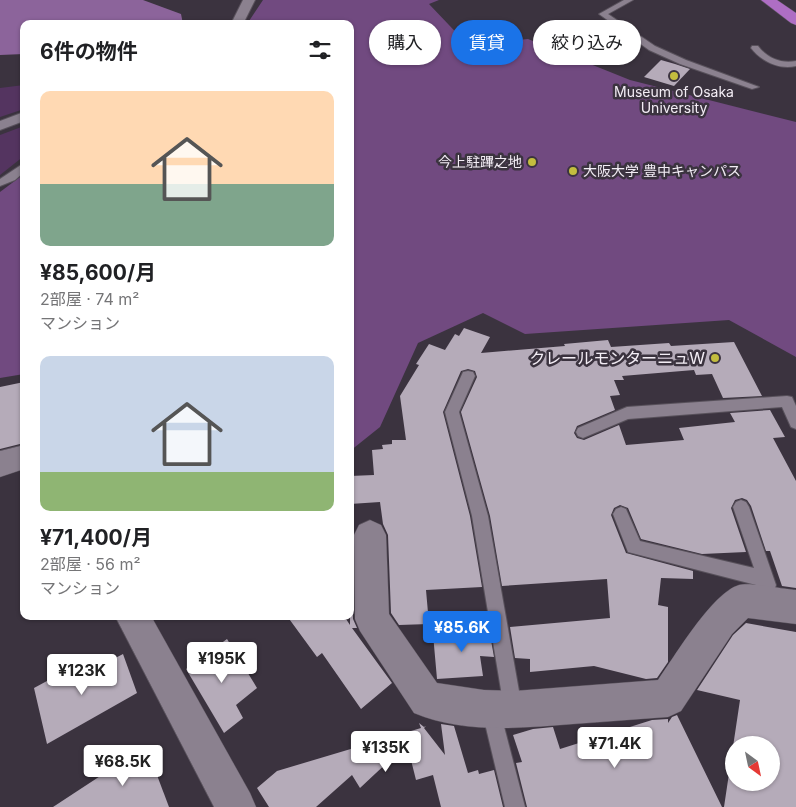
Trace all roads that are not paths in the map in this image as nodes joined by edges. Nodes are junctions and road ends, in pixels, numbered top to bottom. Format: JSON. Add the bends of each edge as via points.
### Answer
{"nodes":[{"id":1,"x":249,"y":0,"type":"edge"},
{"id":2,"x":629,"y":0,"type":"edge"},
{"id":3,"x":768,"y":0,"type":"edge"},
{"id":4,"x":239,"y":20,"type":"edge"},
{"id":5,"x":796,"y":20,"type":"edge"},
{"id":6,"x":755,"y":48,"type":"dead end"},
{"id":7,"x":796,"y":63,"type":"edge"},
{"id":8,"x":755,"y":87,"type":"dead end"},
{"id":9,"x":20,"y":118,"type":"edge"},
{"id":10,"x":0,"y":126,"type":"edge"},
{"id":11,"x":20,"y":170,"type":"edge"},
{"id":12,"x":0,"y":183,"type":"edge"},
{"id":13,"x":468,"y":376,"type":"dead end"},
{"id":14,"x":796,"y":423,"type":"edge"},
{"id":15,"x":583,"y":432,"type":"dead end"},
{"id":16,"x":20,"y":459,"type":"edge"},
{"id":17,"x":0,"y":464,"type":"edge"},
{"id":18,"x":741,"y":507,"type":"dead end"},
{"id":19,"x":621,"y":514,"type":"dead end"},
{"id":20,"x":370,"y":535,"type":"dead end"},
{"id":21,"x":779,"y":597,"type":"edge"},
{"id":22,"x":134,"y":620,"type":"edge"},
{"id":23,"x":502,"y":709,"type":"junction"},
{"id":24,"x":236,"y":807,"type":"edge"},
{"id":25,"x":515,"y":807,"type":"edge"}],
"edges":[{"from":1,"to":4,"type":"street"},
{"from":2,"to":8,"type":"lane","via":[[603,14],[652,48]]},
{"from":3,"to":5,"type":"highway"},
{"from":6,"to":7,"type":"lane","via":[[760,55],[785,65]]},
{"from":9,"to":10,"type":"street"},
{"from":11,"to":12,"type":"lane"},
{"from":13,"to":23,"type":"lane","via":[[452,412],[480,516]]},
{"from":14,"to":15,"type":"lane","via":[[787,401],[627,413]]},
{"from":16,"to":17,"type":"street"},
{"from":18,"to":21,"type":"lane"},
{"from":19,"to":21,"type":"lane","via":[[634,547]]},
{"from":20,"to":23,"type":"street","via":[[372,619],[428,700]]},
{"from":21,"to":23,"type":"street","via":[[741,601],[720,622],[668,698]]},
{"from":22,"to":24,"type":"street"},
{"from":23,"to":25,"type":"lane"}]}
